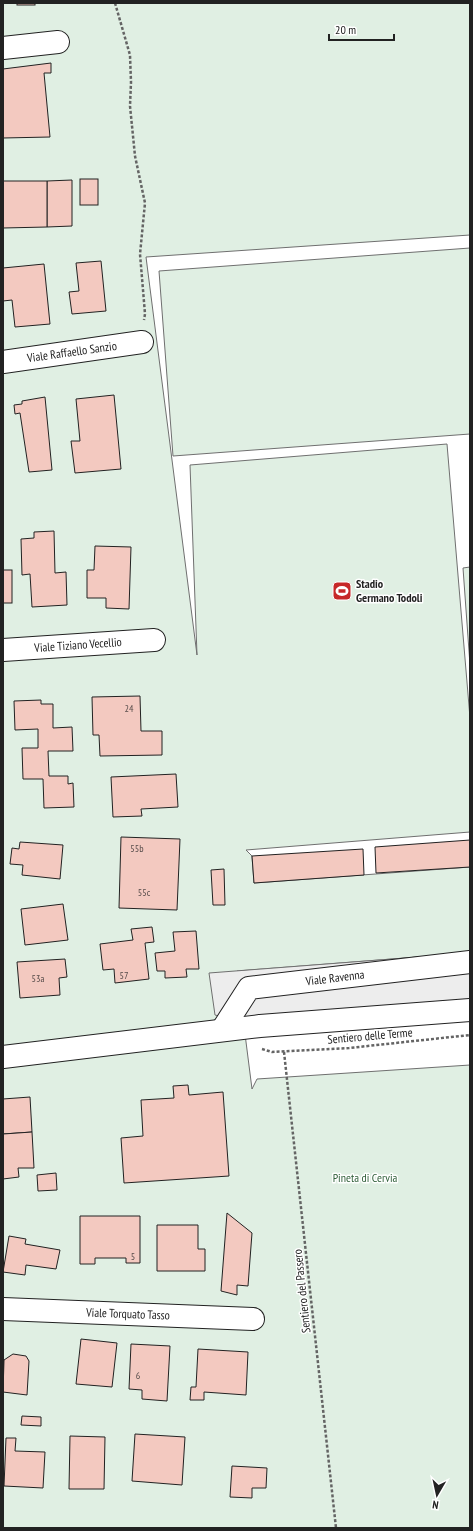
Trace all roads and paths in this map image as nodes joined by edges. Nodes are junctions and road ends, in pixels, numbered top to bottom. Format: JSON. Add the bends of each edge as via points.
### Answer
{"nodes":[{"id":1,"x":116,"y":3,"type":"edge"},
{"id":2,"x":58,"y":42,"type":"dead end"},
{"id":3,"x":3,"y":48,"type":"edge"},
{"id":4,"x":142,"y":342,"type":"joint"},
{"id":5,"x":3,"y":362,"type":"edge"},
{"id":6,"x":154,"y":640,"type":"dead end"},
{"id":7,"x":3,"y":650,"type":"edge"},
{"id":8,"x":470,"y":962,"type":"edge"},
{"id":9,"x":470,"y":1010,"type":"edge"},
{"id":10,"x":222,"y":1030,"type":"junction"},
{"id":11,"x":470,"y":1035,"type":"edge"},
{"id":12,"x":272,"y":1052,"type":"dead end"},
{"id":13,"x":284,"y":1052,"type":"junction"},
{"id":14,"x":3,"y":1057,"type":"edge"},
{"id":15,"x":3,"y":1309,"type":"edge"},
{"id":16,"x":253,"y":1319,"type":"dead end"},
{"id":17,"x":336,"y":1528,"type":"edge"}],
"edges":[{"from":1,"to":4,"type":"path","via":[[130,55],[130,106],[135,156],[145,203],[140,254],[145,314]]},
{"from":2,"to":3,"type":"street"},
{"from":4,"to":5,"type":"street","name":"Viale Raffaello Sanzio"},
{"from":6,"to":7,"type":"street","name":"Viale Tiziano Vecellio"},
{"from":8,"to":10,"type":"street","name":"Viale Ravenna","via":[[249,988]]},
{"from":9,"to":10,"type":"street"},
{"from":10,"to":14,"type":"street"},
{"from":11,"to":13,"type":"path","name":"Sentiero delle Terme"},
{"from":12,"to":13,"type":"path","name":"Sentiero delle Terme"},
{"from":13,"to":17,"type":"path","name":"Sentiero del Passero"},
{"from":15,"to":16,"type":"street","name":"Viale Torquato Tasso"}]}
